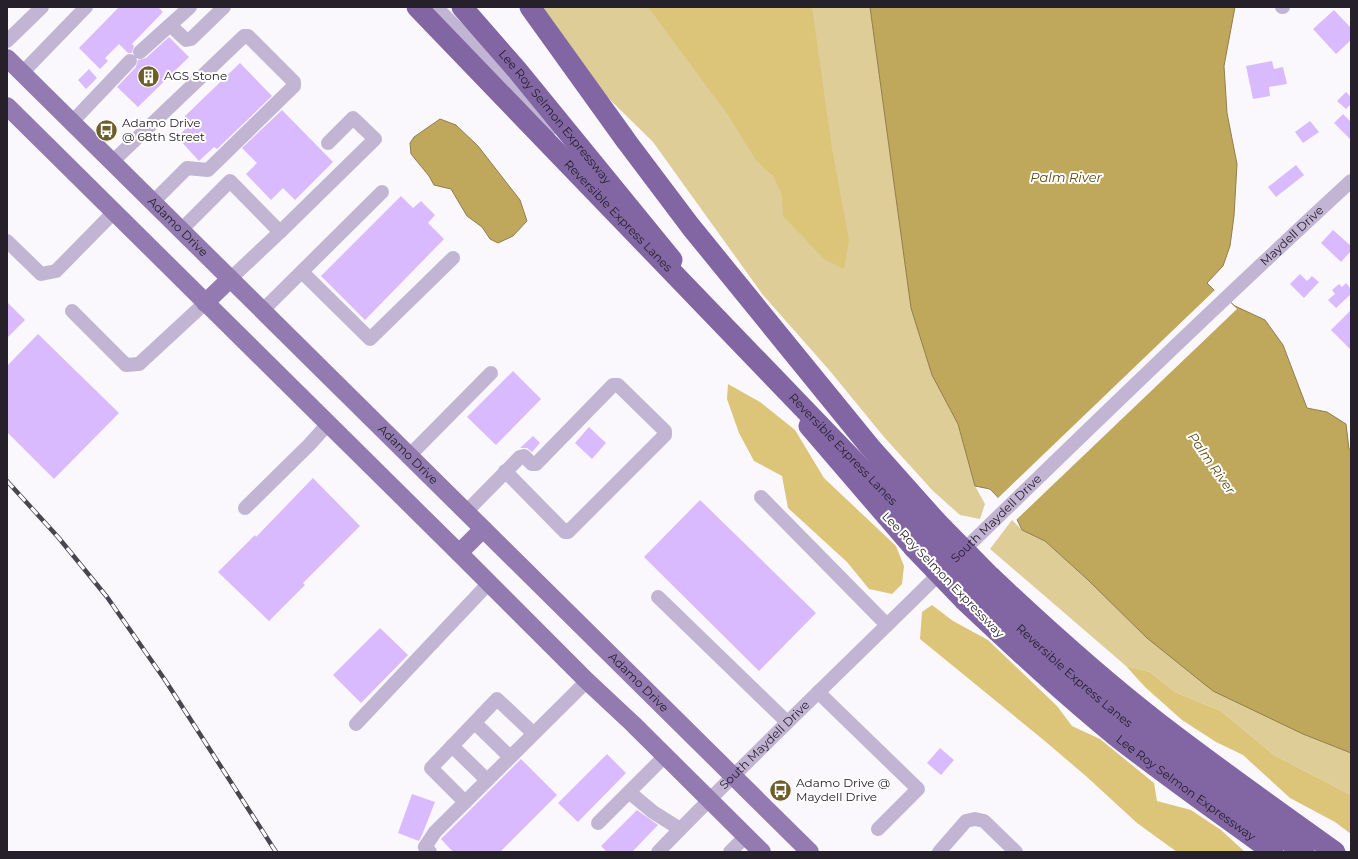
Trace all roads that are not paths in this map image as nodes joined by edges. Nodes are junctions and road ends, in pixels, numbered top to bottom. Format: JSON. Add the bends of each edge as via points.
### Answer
{"nodes":[{"id":1,"x":42,"y":7,"type":"edge"},
{"id":2,"x":86,"y":7,"type":"edge"},
{"id":3,"x":190,"y":7,"type":"edge"},
{"id":4,"x":224,"y":7,"type":"edge"},
{"id":5,"x":417,"y":7,"type":"edge"},
{"id":6,"x":436,"y":7,"type":"edge"},
{"id":7,"x":462,"y":7,"type":"edge"},
{"id":8,"x":530,"y":7,"type":"edge"},
{"id":9,"x":170,"y":25,"type":"junction"},
{"id":10,"x":7,"y":41,"type":"edge"},
{"id":11,"x":7,"y":58,"type":"edge"},
{"id":12,"x":22,"y":73,"type":"junction"},
{"id":13,"x":7,"y":106,"type":"edge"},
{"id":14,"x":72,"y":122,"type":"junction"},
{"id":15,"x":328,"y":143,"type":"dead end"},
{"id":16,"x":112,"y":162,"type":"junction"},
{"id":17,"x":1351,"y":181,"type":"edge"},
{"id":18,"x":382,"y":192,"type":"dead end"},
{"id":19,"x":621,"y":198,"type":"junction"},
{"id":20,"x":152,"y":202,"type":"junction"},
{"id":21,"x":114,"y":212,"type":"junction"},
{"id":22,"x":181,"y":230,"type":"junction"},
{"id":23,"x":280,"y":232,"type":"junction"},
{"id":24,"x":7,"y":241,"type":"edge"},
{"id":25,"x":453,"y":258,"type":"dead end"},
{"id":26,"x":302,"y":272,"type":"junction"},
{"id":27,"x":230,"y":279,"type":"junction"},
{"id":28,"x":1233,"y":290,"type":"joint"},
{"id":29,"x":206,"y":303,"type":"junction"},
{"id":30,"x":72,"y":311,"type":"dead end"},
{"id":31,"x":262,"y":311,"type":"junction"},
{"id":32,"x":491,"y":372,"type":"dead end"},
{"id":33,"x":328,"y":424,"type":"junction"},
{"id":34,"x":409,"y":456,"type":"junction"},
{"id":35,"x":505,"y":471,"type":"junction"},
{"id":36,"x":761,"y":497,"type":"dead end"},
{"id":37,"x":245,"y":508,"type":"dead end"},
{"id":38,"x":466,"y":512,"type":"junction"},
{"id":39,"x":483,"y":529,"type":"junction"},
{"id":40,"x":459,"y":553,"type":"junction"},
{"id":41,"x":490,"y":583,"type":"junction"},
{"id":42,"x":658,"y":597,"type":"dead end"},
{"id":43,"x":887,"y":625,"type":"junction"},
{"id":44,"x":587,"y":681,"type":"junction"},
{"id":45,"x":818,"y":692,"type":"junction"},
{"id":46,"x":475,"y":722,"type":"junction"},
{"id":47,"x":787,"y":722,"type":"junction"},
{"id":48,"x":356,"y":724,"type":"dead end"},
{"id":49,"x":533,"y":734,"type":"junction"},
{"id":50,"x":452,"y":746,"type":"junction"},
{"id":51,"x":665,"y":756,"type":"junction"},
{"id":52,"x":510,"y":757,"type":"junction"},
{"id":53,"x":732,"y":776,"type":"junction"},
{"id":54,"x":487,"y":780,"type":"junction"},
{"id":55,"x":629,"y":792,"type":"junction"},
{"id":56,"x":709,"y":799,"type":"junction"},
{"id":57,"x":465,"y":802,"type":"junction"},
{"id":58,"x":598,"y":823,"type":"dead end"},
{"id":59,"x":680,"y":829,"type":"junction"},
{"id":60,"x":878,"y":830,"type":"dead end"},
{"id":61,"x":746,"y":836,"type":"junction"},
{"id":62,"x":426,"y":850,"type":"edge"},
{"id":63,"x":658,"y":852,"type":"edge"},
{"id":64,"x":730,"y":852,"type":"edge"},
{"id":65,"x":762,"y":852,"type":"edge"},
{"id":66,"x":810,"y":852,"type":"edge"},
{"id":67,"x":939,"y":852,"type":"edge"},
{"id":68,"x":1016,"y":852,"type":"edge"},
{"id":69,"x":1273,"y":852,"type":"edge"},
{"id":70,"x":1304,"y":852,"type":"edge"},
{"id":71,"x":1335,"y":852,"type":"edge"}],
"edges":[{"from":1,"to":10,"type":"street"},
{"from":2,"to":12,"type":"street"},
{"from":3,"to":9,"type":"street"},
{"from":4,"to":9,"type":"street","via":[[186,40]]},
{"from":5,"to":70,"type":"highway","name":"Reversible Express Lanes","bridge":true,"via":[[1017,627],[1137,730]]},
{"from":6,"to":19,"type":"street","via":[[508,80],[587,167]]},
{"from":7,"to":19,"type":"highway","name":"Lee Roy Selmon Expressway"},
{"from":8,"to":71,"type":"highway","bridge":true,"via":[[696,233],[870,447],[936,521],[1043,626],[1144,712]]},
{"from":9,"to":14,"type":"street","via":[[135,56]]},
{"from":11,"to":12,"type":"main road","name":"Adamo Drive"},
{"from":12,"to":14,"type":"main road","name":"Adamo Drive"},
{"from":13,"to":21,"type":"main road"},
{"from":14,"to":16,"type":"main road","name":"Adamo Drive"},
{"from":15,"to":23,"type":"street","via":[[353,118],[375,139]]},
{"from":16,"to":20,"type":"main road","name":"Adamo Drive"},
{"from":16,"to":20,"type":"street","via":[[244,36],[248,36],[294,82],[294,86],[208,170],[187,168]]},
{"from":17,"to":28,"type":"street","name":"Maydell Drive"},
{"from":18,"to":26,"type":"street"},
{"from":19,"to":69,"type":"highway","name":"Lee Roy Selmon Expressway","bridge":true,"via":[[830,452],[914,548],[964,600],[1039,671],[1112,732]]},
{"from":20,"to":22,"type":"main road","name":"Adamo Drive"},
{"from":21,"to":24,"type":"street","via":[[56,271],[42,274]]},
{"from":21,"to":29,"type":"main road"},
{"from":22,"to":23,"type":"street","via":[[230,182]]},
{"from":22,"to":27,"type":"main road","name":"Adamo Drive"},
{"from":23,"to":27,"type":"street"},
{"from":25,"to":26,"type":"street","via":[[370,339]]},
{"from":26,"to":31,"type":"street"},
{"from":27,"to":29,"type":"main road"},
{"from":27,"to":31,"type":"main road","name":"Adamo Drive"},
{"from":28,"to":43,"type":"street","name":"South Maydell Drive"},
{"from":29,"to":30,"type":"street","via":[[139,364],[126,365]]},
{"from":29,"to":33,"type":"main road"},
{"from":31,"to":34,"type":"main road","name":"Adamo Drive"},
{"from":32,"to":34,"type":"street"},
{"from":33,"to":37,"type":"street"},
{"from":33,"to":40,"type":"main road"},
{"from":34,"to":38,"type":"main road","name":"Adamo Drive"},
{"from":35,"to":35,"type":"street","via":[[522,456],[536,464],[613,385],[618,385],[665,431],[665,436],[568,532],[565,532]]},
{"from":35,"to":38,"type":"street"},
{"from":36,"to":43,"type":"street"},
{"from":38,"to":39,"type":"main road","name":"Adamo Drive"},
{"from":39,"to":40,"type":"main road"},
{"from":39,"to":53,"type":"main road","name":"Adamo Drive"},
{"from":40,"to":41,"type":"main road"},
{"from":41,"to":44,"type":"main road"},
{"from":41,"to":48,"type":"street"},
{"from":42,"to":47,"type":"street"},
{"from":43,"to":45,"type":"street","name":"South Maydell Drive"},
{"from":44,"to":49,"type":"street"},
{"from":44,"to":51,"type":"main road"},
{"from":45,"to":47,"type":"street","name":"South Maydell Drive"},
{"from":45,"to":60,"type":"street","via":[[918,789]]},
{"from":46,"to":49,"type":"street","via":[[497,699]]},
{"from":46,"to":50,"type":"street"},
{"from":46,"to":52,"type":"street"},
{"from":47,"to":53,"type":"street","name":"South Maydell Drive"},
{"from":49,"to":52,"type":"street"},
{"from":50,"to":54,"type":"street"},
{"from":50,"to":57,"type":"street","via":[[431,768]]},
{"from":51,"to":55,"type":"street"},
{"from":51,"to":56,"type":"main road"},
{"from":52,"to":54,"type":"street"},
{"from":53,"to":56,"type":"street","name":"South Maydell Drive"},
{"from":53,"to":66,"type":"main road","name":"Adamo Drive"},
{"from":54,"to":57,"type":"street"},
{"from":55,"to":58,"type":"street"},
{"from":55,"to":59,"type":"street","via":[[653,812]]},
{"from":56,"to":59,"type":"street","name":"South Maydell Drive"},
{"from":56,"to":61,"type":"main road"},
{"from":57,"to":62,"type":"street","via":[[435,832]]},
{"from":59,"to":63,"type":"street","name":"South Maydell Drive"},
{"from":61,"to":64,"type":"street"},
{"from":61,"to":65,"type":"main road"},
{"from":67,"to":68,"type":"street","via":[[966,821],[976,819],[984,821]]}]}
